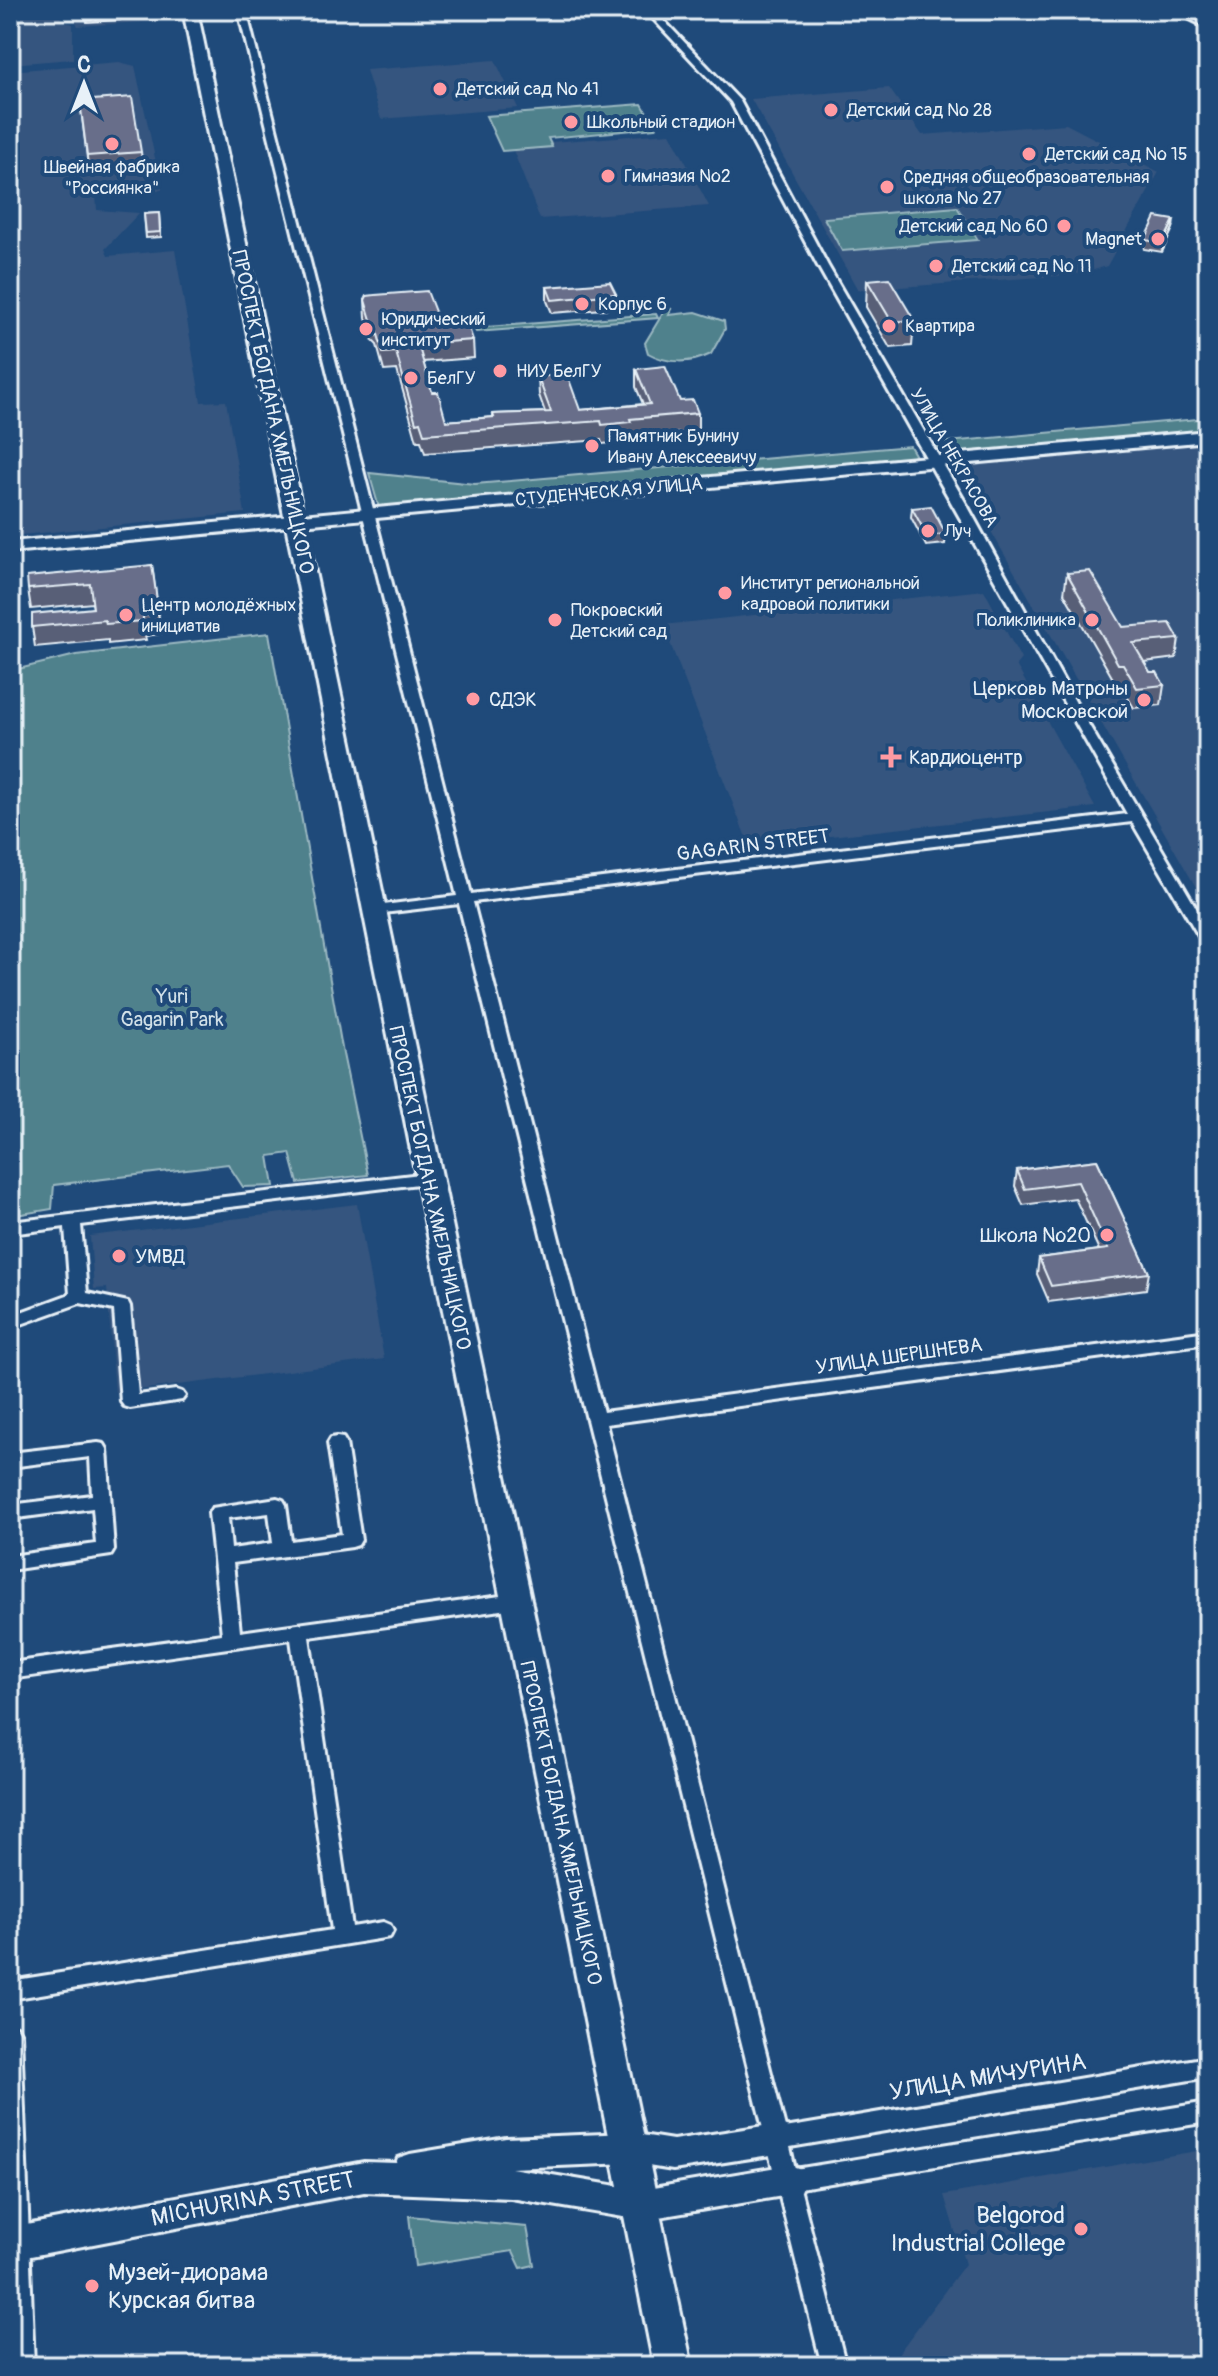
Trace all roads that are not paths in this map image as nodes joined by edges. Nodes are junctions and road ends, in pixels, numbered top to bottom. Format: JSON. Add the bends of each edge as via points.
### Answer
{"nodes":[{"id":1,"x":190,"y":10,"type":"edge"},
{"id":2,"x":242,"y":10,"type":"edge"},
{"id":3,"x":649,"y":10,"type":"edge"},
{"id":4,"x":1179,"y":10,"type":"edge"},
{"id":5,"x":1208,"y":24,"type":"edge"},
{"id":6,"x":1208,"y":436,"type":"edge"},
{"id":7,"x":935,"y":462,"type":"junction"},
{"id":8,"x":369,"y":515,"type":"junction"},
{"id":9,"x":296,"y":522,"type":"junction"},
{"id":10,"x":10,"y":547,"type":"edge"},
{"id":11,"x":1135,"y":817,"type":"junction"},
{"id":12,"x":465,"y":899,"type":"junction"},
{"id":13,"x":375,"y":910,"type":"junction"},
{"id":14,"x":1208,"y":940,"type":"edge"},
{"id":15,"x":429,"y":1178,"type":"junction"},
{"id":16,"x":73,"y":1220,"type":"junction"},
{"id":17,"x":10,"y":1228,"type":"edge"},
{"id":18,"x":79,"y":1297,"type":"junction"},
{"id":19,"x":10,"y":1322,"type":"edge"},
{"id":20,"x":1208,"y":1337,"type":"edge"},
{"id":21,"x":176,"y":1396,"type":"dead end"},
{"id":22,"x":596,"y":1419,"type":"junction"},
{"id":23,"x":337,"y":1443,"type":"dead end"},
{"id":24,"x":10,"y":1460,"type":"edge"},
{"id":25,"x":102,"y":1500,"type":"junction"},
{"id":26,"x":10,"y":1512,"type":"edge"},
{"id":27,"x":283,"y":1549,"type":"junction"},
{"id":28,"x":223,"y":1557,"type":"junction"},
{"id":29,"x":10,"y":1563,"type":"edge"},
{"id":30,"x":515,"y":1601,"type":"junction"},
{"id":31,"x":299,"y":1631,"type":"junction"},
{"id":32,"x":232,"y":1640,"type":"junction"},
{"id":33,"x":10,"y":1671,"type":"edge"},
{"id":34,"x":383,"y":1931,"type":"dead end"},
{"id":35,"x":343,"y":1937,"type":"junction"},
{"id":36,"x":10,"y":1990,"type":"edge"},
{"id":37,"x":10,"y":2034,"type":"edge"},
{"id":38,"x":1208,"y":2067,"type":"edge"},
{"id":39,"x":1208,"y":2112,"type":"edge"},
{"id":40,"x":777,"y":2139,"type":"junction"},
{"id":41,"x":629,"y":2148,"type":"junction"},
{"id":42,"x":364,"y":2177,"type":"junction"},
{"id":43,"x":789,"y":2180,"type":"junction"},
{"id":44,"x":641,"y":2205,"type":"junction"},
{"id":45,"x":14,"y":2244,"type":"edge"},
{"id":46,"x":22,"y":2366,"type":"edge"},
{"id":47,"x":673,"y":2366,"type":"edge"},
{"id":48,"x":834,"y":2366,"type":"edge"}],
"edges":[{"from":1,"to":9,"type":"main road","name":"ПРОСПЕКТ БОГДАНА ХМЕЛЬНИЦКОГО"},
{"from":2,"to":8,"type":"street"},
{"from":3,"to":7,"type":"street","name":"УЛИЦА НЕКРАСОВА","via":[[735,101]]},
{"from":4,"to":5,"type":"main road"},
{"from":6,"to":7,"type":"main road","name":"СТУДЕНЧЕСКАЯ УЛИЦА"},
{"from":7,"to":8,"type":"main road","name":"СТУДЕНЧЕСКАЯ УЛИЦА"},
{"from":7,"to":11,"type":"street","name":"УЛИЦА НЕКРАСОВА"},
{"from":8,"to":9,"type":"main road","name":"СТУДЕНЧЕСКАЯ УЛИЦА"},
{"from":8,"to":12,"type":"street"},
{"from":9,"to":10,"type":"main road","name":"СТУДЕНЧЕСКАЯ УЛИЦА"},
{"from":9,"to":13,"type":"main road","name":"ПРОСПЕКТ БОГДАНА ХМЕЛЬНИЦКОГО"},
{"from":11,"to":12,"type":"street","name":"GAGARIN STREET"},
{"from":11,"to":14,"type":"street","name":"УЛИЦА НЕКРАСОВА"},
{"from":12,"to":13,"type":"street","name":"GAGARIN STREET"},
{"from":12,"to":22,"type":"street"},
{"from":13,"to":15,"type":"main road","name":"ПРОСПЕКТ БОГДАНА ХМЕЛЬНИЦКОГО"},
{"from":15,"to":16,"type":"street"},
{"from":15,"to":30,"type":"main road","name":"ПРОСПЕКТ БОГДАНА ХМЕЛЬНИЦКОГО"},
{"from":16,"to":17,"type":"street"},
{"from":16,"to":18,"type":"street"},
{"from":18,"to":19,"type":"street"},
{"from":18,"to":21,"type":"street","via":[[122,1306],[130,1402]]},
{"from":20,"to":22,"type":"street","name":"УЛИЦА ШЕРШНЕВА"},
{"from":22,"to":40,"type":"street"},
{"from":23,"to":27,"type":"street","via":[[352,1540]]},
{"from":24,"to":25,"type":"street","via":[[98,1449]]},
{"from":25,"to":26,"type":"street"},
{"from":25,"to":29,"type":"street","via":[[105,1550]]},
{"from":27,"to":28,"type":"street"},
{"from":27,"to":28,"type":"street","via":[[277,1505],[218,1513]]},
{"from":28,"to":32,"type":"street"},
{"from":30,"to":31,"type":"street"},
{"from":30,"to":41,"type":"main road","name":"ПРОСПЕКТ БОГДАНА ХМЕЛЬНИЦКОГО"},
{"from":31,"to":32,"type":"street"},
{"from":31,"to":35,"type":"street"},
{"from":32,"to":33,"type":"street"},
{"from":34,"to":35,"type":"street"},
{"from":35,"to":36,"type":"street"},
{"from":37,"to":45,"type":"street"},
{"from":38,"to":40,"type":"street","name":"УЛИЦА МИЧУРИНА"},
{"from":39,"to":43,"type":"street"},
{"from":40,"to":41,"type":"main road","via":[[673,2155]]},
{"from":40,"to":43,"type":"street"},
{"from":41,"to":42,"type":"main road","via":[[506,2153]]},
{"from":41,"to":44,"type":"main road","name":"ПРОСПЕКТ БОГДАНА ХМЕЛЬНИЦКОГО"},
{"from":42,"to":44,"type":"main road","name":"MICHURINA STREET","via":[[511,2183]]},
{"from":42,"to":45,"type":"main road","name":"MICHURINA STREET"},
{"from":43,"to":44,"type":"main road"},
{"from":43,"to":48,"type":"street"},
{"from":44,"to":47,"type":"main road","name":"ПРОСПЕКТ БОГДАНА ХМЕЛЬНИЦКОГО"},
{"from":45,"to":46,"type":"street"}]}
